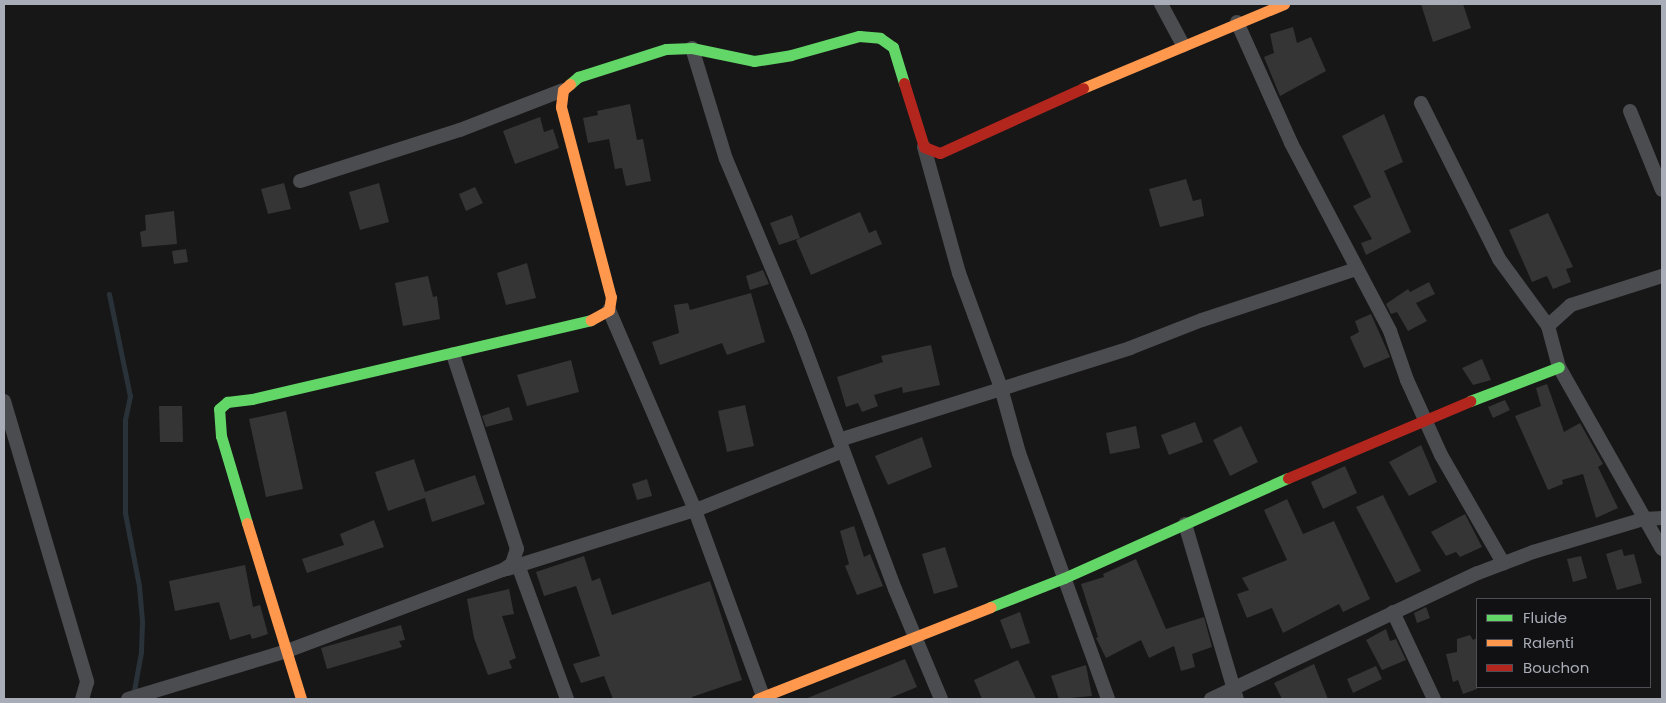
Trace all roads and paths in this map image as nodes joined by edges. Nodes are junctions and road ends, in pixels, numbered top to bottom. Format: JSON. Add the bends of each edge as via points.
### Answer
{"nodes":[{"id":1,"x":1161,"y":4,"type":"edge"},
{"id":2,"x":1284,"y":4,"type":"edge"},
{"id":3,"x":1237,"y":22,"type":"junction"},
{"id":4,"x":1183,"y":45,"type":"junction"},
{"id":5,"x":692,"y":48,"type":"junction"},
{"id":6,"x":563,"y":90,"type":"junction"},
{"id":7,"x":1422,"y":103,"type":"dead end"},
{"id":8,"x":1630,"y":111,"type":"dead end"},
{"id":9,"x":924,"y":147,"type":"junction"},
{"id":10,"x":300,"y":181,"type":"dead end"},
{"id":11,"x":1662,"y":190,"type":"edge"},
{"id":12,"x":1356,"y":269,"type":"junction"},
{"id":13,"x":1662,"y":276,"type":"edge"},
{"id":14,"x":609,"y":310,"type":"junction"},
{"id":15,"x":1548,"y":326,"type":"junction"},
{"id":16,"x":453,"y":354,"type":"junction"},
{"id":17,"x":1559,"y":367,"type":"junction"},
{"id":18,"x":1000,"y":388,"type":"junction"},
{"id":19,"x":4,"y":401,"type":"edge"},
{"id":20,"x":1424,"y":418,"type":"junction"},
{"id":21,"x":841,"y":446,"type":"junction"},
{"id":22,"x":694,"y":510,"type":"junction"},
{"id":23,"x":1662,"y":518,"type":"edge"},
{"id":24,"x":1644,"y":519,"type":"junction"},
{"id":25,"x":1185,"y":524,"type":"junction"},
{"id":26,"x":1662,"y":549,"type":"edge"},
{"id":27,"x":1503,"y":563,"type":"junction"},
{"id":28,"x":518,"y":565,"type":"junction"},
{"id":29,"x":503,"y":570,"type":"junction"},
{"id":30,"x":1064,"y":578,"type":"junction"},
{"id":31,"x":1393,"y":612,"type":"junction"},
{"id":32,"x":915,"y":636,"type":"junction"},
{"id":33,"x":287,"y":651,"type":"junction"},
{"id":34,"x":1236,"y":694,"type":"edge"},
{"id":35,"x":761,"y":698,"type":"edge"},
{"id":36,"x":82,"y":699,"type":"edge"},
{"id":37,"x":128,"y":699,"type":"edge"},
{"id":38,"x":301,"y":699,"type":"edge"},
{"id":39,"x":567,"y":699,"type":"edge"},
{"id":40,"x":941,"y":699,"type":"edge"},
{"id":41,"x":1108,"y":699,"type":"edge"},
{"id":42,"x":1211,"y":699,"type":"edge"},
{"id":43,"x":1434,"y":699,"type":"edge"}],
"edges":[{"from":1,"to":4,"type":"street"},
{"from":2,"to":3,"type":"street"},
{"from":3,"to":4,"type":"street"},
{"from":3,"to":12,"type":"street","via":[[1292,142]]},
{"from":4,"to":9,"type":"street","via":[[940,153]]},
{"from":5,"to":6,"type":"street","via":[[666,49],[587,74]]},
{"from":5,"to":9,"type":"street","via":[[754,61],[791,55],[859,36],[880,38],[893,47]]},
{"from":5,"to":21,"type":"street","via":[[726,159]]},
{"from":6,"to":10,"type":"street","via":[[460,130]]},
{"from":6,"to":14,"type":"street","via":[[561,107],[611,297]]},
{"from":7,"to":15,"type":"street","via":[[1499,259]]},
{"from":8,"to":11,"type":"street"},
{"from":9,"to":18,"type":"street","via":[[959,273]]},
{"from":12,"to":18,"type":"street","via":[[1202,320],[1130,348]]},
{"from":12,"to":20,"type":"street","via":[[1390,331]]},
{"from":13,"to":15,"type":"street","via":[[1571,306]]},
{"from":14,"to":16,"type":"street","via":[[603,316],[571,327]]},
{"from":14,"to":22,"type":"street"},
{"from":15,"to":17,"type":"street"},
{"from":16,"to":29,"type":"street","via":[[517,549],[512,564]]},
{"from":16,"to":33,"type":"street","via":[[227,402],[219,409],[221,436]]},
{"from":17,"to":20,"type":"street"},
{"from":17,"to":24,"type":"street"},
{"from":18,"to":21,"type":"street"},
{"from":18,"to":30,"type":"street","via":[[1019,453]]},
{"from":19,"to":36,"type":"street","via":[[87,682]]},
{"from":20,"to":25,"type":"street"},
{"from":20,"to":27,"type":"street","via":[[1440,454]]},
{"from":21,"to":22,"type":"street"},
{"from":21,"to":32,"type":"street"},
{"from":22,"to":28,"type":"street"},
{"from":22,"to":35,"type":"street"},
{"from":23,"to":24,"type":"street"},
{"from":24,"to":26,"type":"street"},
{"from":24,"to":27,"type":"street"},
{"from":25,"to":30,"type":"street"},
{"from":25,"to":34,"type":"street"},
{"from":27,"to":31,"type":"street"},
{"from":28,"to":29,"type":"street"},
{"from":28,"to":39,"type":"street"},
{"from":29,"to":33,"type":"street"},
{"from":30,"to":32,"type":"street"},
{"from":30,"to":41,"type":"street"},
{"from":31,"to":34,"type":"street"},
{"from":31,"to":43,"type":"street"},
{"from":32,"to":35,"type":"street"},
{"from":32,"to":40,"type":"street"},
{"from":33,"to":37,"type":"street"},
{"from":33,"to":38,"type":"street"},
{"from":34,"to":42,"type":"street"}]}
